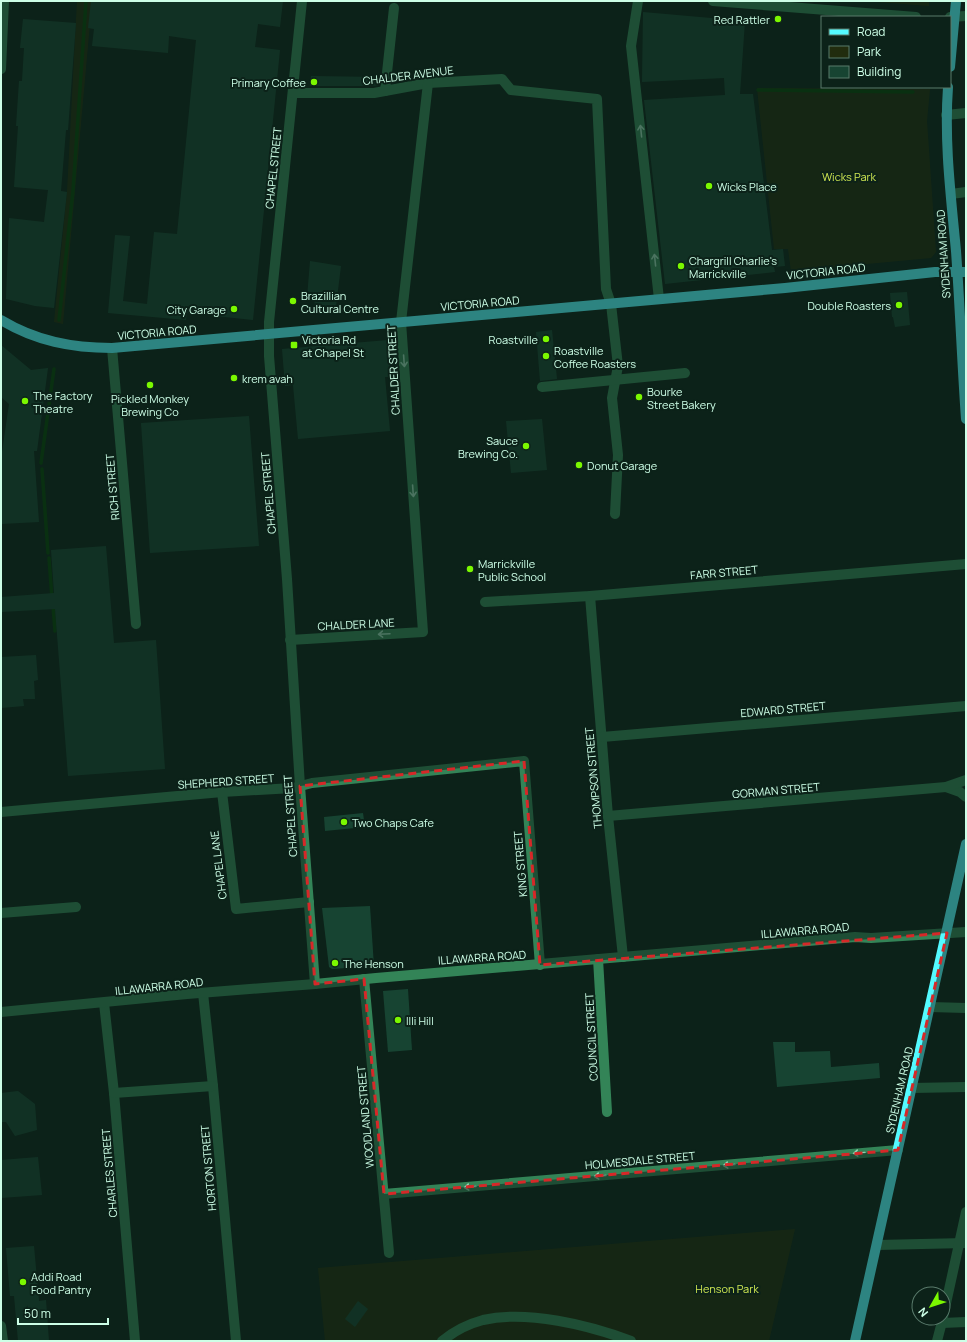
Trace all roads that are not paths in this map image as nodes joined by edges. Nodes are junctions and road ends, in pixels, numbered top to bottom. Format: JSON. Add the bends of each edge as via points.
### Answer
{"nodes":[{"id":1,"x":4,"y":1,"type":"edge"},
{"id":2,"x":302,"y":1,"type":"edge"},
{"id":3,"x":638,"y":1,"type":"edge"},
{"id":4,"x":714,"y":1,"type":"edge"},
{"id":5,"x":956,"y":1,"type":"edge"},
{"id":6,"x":793,"y":5,"type":"edge"},
{"id":7,"x":394,"y":8,"type":"dead end"},
{"id":8,"x":906,"y":16,"type":"edge"},
{"id":9,"x":966,"y":16,"type":"edge"},
{"id":10,"x":952,"y":17,"type":"edge"},
{"id":11,"x":951,"y":42,"type":"edge"},
{"id":12,"x":1,"y":69,"type":"edge"},
{"id":13,"x":428,"y":83,"type":"junction"},
{"id":14,"x":948,"y":88,"type":"edge"},
{"id":15,"x":386,"y":91,"type":"junction"},
{"id":16,"x":293,"y":93,"type":"junction"},
{"id":17,"x":966,"y":113,"type":"edge"},
{"id":18,"x":946,"y":116,"type":"junction"},
{"id":19,"x":966,"y":192,"type":"edge"},
{"id":20,"x":951,"y":194,"type":"junction"},
{"id":21,"x":962,"y":272,"type":"edge"},
{"id":22,"x":659,"y":299,"type":"junction"},
{"id":23,"x":611,"y":304,"type":"junction"},
{"id":24,"x":1,"y":320,"type":"edge"},
{"id":25,"x":401,"y":322,"type":"junction"},
{"id":26,"x":269,"y":334,"type":"junction"},
{"id":27,"x":963,"y":345,"type":"edge"},
{"id":28,"x":112,"y":348,"type":"junction"},
{"id":29,"x":685,"y":373,"type":"dead end"},
{"id":30,"x":615,"y":379,"type":"junction"},
{"id":31,"x":542,"y":387,"type":"dead end"},
{"id":32,"x":966,"y":419,"type":"edge"},
{"id":33,"x":615,"y":514,"type":"dead end"},
{"id":34,"x":966,"y":564,"type":"edge"},
{"id":35,"x":590,"y":596,"type":"junction"},
{"id":36,"x":485,"y":602,"type":"dead end"},
{"id":37,"x":136,"y":624,"type":"dead end"},
{"id":38,"x":423,"y":632,"type":"joint"},
{"id":39,"x":290,"y":640,"type":"junction"},
{"id":40,"x":966,"y":706,"type":"edge"},
{"id":41,"x":602,"y":737,"type":"junction"},
{"id":42,"x":524,"y":761,"type":"joint"},
{"id":43,"x":966,"y":780,"type":"edge"},
{"id":44,"x":300,"y":786,"type":"junction"},
{"id":45,"x":946,"y":787,"type":"junction"},
{"id":46,"x":222,"y":792,"type":"junction"},
{"id":47,"x":966,"y":797,"type":"edge"},
{"id":48,"x":1,"y":812,"type":"edge"},
{"id":49,"x":608,"y":816,"type":"junction"},
{"id":50,"x":966,"y":844,"type":"edge"},
{"id":51,"x":964,"y":867,"type":"edge"},
{"id":52,"x":309,"y":902,"type":"junction"},
{"id":53,"x":76,"y":907,"type":"dead end"},
{"id":54,"x":1,"y":913,"type":"edge"},
{"id":55,"x":947,"y":932,"type":"junction"},
{"id":56,"x":966,"y":932,"type":"edge"},
{"id":57,"x":623,"y":957,"type":"junction"},
{"id":58,"x":598,"y":959,"type":"junction"},
{"id":59,"x":540,"y":965,"type":"junction"},
{"id":60,"x":364,"y":979,"type":"junction"},
{"id":61,"x":315,"y":984,"type":"junction"},
{"id":62,"x":203,"y":993,"type":"junction"},
{"id":63,"x":104,"y":1003,"type":"junction"},
{"id":64,"x":930,"y":1008,"type":"junction"},
{"id":65,"x":966,"y":1008,"type":"edge"},
{"id":66,"x":1,"y":1012,"type":"edge"},
{"id":67,"x":213,"y":1086,"type":"junction"},
{"id":68,"x":966,"y":1087,"type":"edge"},
{"id":69,"x":912,"y":1088,"type":"junction"},
{"id":70,"x":114,"y":1093,"type":"junction"},
{"id":71,"x":607,"y":1112,"type":"dead end"},
{"id":72,"x":898,"y":1150,"type":"junction"},
{"id":73,"x":384,"y":1194,"type":"junction"},
{"id":74,"x":966,"y":1212,"type":"edge"},
{"id":75,"x":962,"y":1243,"type":"edge"},
{"id":76,"x":877,"y":1244,"type":"junction"},
{"id":77,"x":389,"y":1253,"type":"dead end"},
{"id":78,"x":951,"y":1288,"type":"edge"},
{"id":79,"x":951,"y":1321,"type":"edge"},
{"id":80,"x":966,"y":1322,"type":"edge"},
{"id":81,"x":1,"y":1326,"type":"edge"},
{"id":82,"x":941,"y":1326,"type":"edge"},
{"id":83,"x":3,"y":1341,"type":"edge"},
{"id":84,"x":135,"y":1341,"type":"edge"},
{"id":85,"x":236,"y":1341,"type":"edge"},
{"id":86,"x":442,"y":1341,"type":"edge"},
{"id":87,"x":631,"y":1341,"type":"edge"},
{"id":88,"x":855,"y":1341,"type":"edge"},
{"id":89,"x":937,"y":1341,"type":"edge"}],
"edges":[{"from":1,"to":12,"type":"street"},
{"from":2,"to":16,"type":"street","name":"CHAPEL STREET"},
{"from":22,"to":3,"type":"street","one_way":true,"via":[[631,46]]},
{"from":4,"to":6,"type":"street"},
{"from":5,"to":10,"type":"main road"},
{"from":6,"to":8,"type":"street"},
{"from":7,"to":15,"type":"street"},
{"from":9,"to":10,"type":"street"},
{"from":10,"to":11,"type":"main road"},
{"from":13,"to":15,"type":"street","name":"CHALDER AVENUE"},
{"from":13,"to":23,"type":"street","name":"CHALDER AVENUE","via":[[502,79],[511,90],[597,99],[606,289]]},
{"from":13,"to":25,"type":"street","name":"CHALDER STREET"},
{"from":14,"to":18,"type":"main road","name":"SYDENHAM ROAD"},
{"from":15,"to":16,"type":"street","name":"CHALDER AVENUE"},
{"from":16,"to":26,"type":"street","name":"CHAPEL STREET"},
{"from":17,"to":18,"type":"street"},
{"from":18,"to":20,"type":"main road","name":"SYDENHAM ROAD"},
{"from":19,"to":20,"type":"street"},
{"from":20,"to":21,"type":"main road","name":"SYDENHAM ROAD"},
{"from":21,"to":22,"type":"main road","name":"VICTORIA ROAD","via":[[935,272]]},
{"from":21,"to":27,"type":"main road","name":"SYDENHAM ROAD"},
{"from":22,"to":23,"type":"main road","name":"VICTORIA ROAD"},
{"from":23,"to":25,"type":"main road","name":"VICTORIA ROAD"},
{"from":23,"to":30,"type":"street","via":[[618,366]]},
{"from":24,"to":28,"type":"main road","name":"VICTORIA ROAD","via":[[48,341],[80,348]]},
{"from":25,"to":26,"type":"main road","name":"VICTORIA ROAD"},
{"from":25,"to":38,"type":"street","name":"CHALDER STREET","one_way":true},
{"from":26,"to":28,"type":"main road","name":"VICTORIA ROAD"},
{"from":26,"to":39,"type":"street","name":"CHAPEL STREET"},
{"from":27,"to":32,"type":"main road","name":"SYDENHAM ROAD"},
{"from":28,"to":37,"type":"street","name":"RICH STREET"},
{"from":29,"to":30,"type":"street"},
{"from":30,"to":31,"type":"street"},
{"from":30,"to":33,"type":"street","via":[[612,398],[618,455]]},
{"from":34,"to":35,"type":"street","name":"FARR STREET"},
{"from":35,"to":36,"type":"street","name":"FARR STREET"},
{"from":35,"to":41,"type":"street","name":"THOMPSON STREET"},
{"from":38,"to":39,"type":"street","name":"CHALDER LANE","one_way":true},
{"from":39,"to":44,"type":"street","name":"CHAPEL STREET"},
{"from":40,"to":41,"type":"street","name":"EDWARD STREET"},
{"from":41,"to":49,"type":"street","name":"THOMPSON STREET"},
{"from":42,"to":44,"type":"street","name":"SHEPHERD STREET"},
{"from":42,"to":59,"type":"street","name":"KING STREET"},
{"from":43,"to":45,"type":"street","name":"GORMAN STREET"},
{"from":44,"to":46,"type":"street","name":"SHEPHERD STREET"},
{"from":44,"to":52,"type":"street","name":"CHAPEL STREET"},
{"from":45,"to":47,"type":"street","name":"GORMAN STREET"},
{"from":45,"to":49,"type":"street","name":"GORMAN STREET"},
{"from":46,"to":48,"type":"street","name":"SHEPHERD STREET"},
{"from":46,"to":52,"type":"street","name":"CHAPEL LANE","via":[[236,909]]},
{"from":49,"to":57,"type":"street","name":"THOMPSON STREET"},
{"from":50,"to":51,"type":"main road","name":"SYDENHAM ROAD"},
{"from":51,"to":55,"type":"main road","name":"SYDENHAM ROAD"},
{"from":52,"to":61,"type":"street","name":"CHAPEL STREET"},
{"from":53,"to":54,"type":"street"},
{"from":55,"to":56,"type":"street","name":"ILLAWARRA ROAD"},
{"from":55,"to":57,"type":"street","name":"ILLAWARRA ROAD"},
{"from":55,"to":64,"type":"main road","name":"SYDENHAM ROAD"},
{"from":57,"to":58,"type":"street","name":"ILLAWARRA ROAD"},
{"from":58,"to":59,"type":"street","name":"ILLAWARRA ROAD"},
{"from":58,"to":71,"type":"street","name":"COUNCIL STREET"},
{"from":59,"to":60,"type":"street","name":"ILLAWARRA ROAD"},
{"from":60,"to":61,"type":"street","name":"ILLAWARRA ROAD"},
{"from":60,"to":73,"type":"street","name":"WOODLAND STREET"},
{"from":61,"to":62,"type":"street","name":"ILLAWARRA ROAD"},
{"from":62,"to":63,"type":"street","name":"ILLAWARRA ROAD"},
{"from":62,"to":67,"type":"street","name":"HORTON STREET"},
{"from":63,"to":66,"type":"street","name":"ILLAWARRA ROAD"},
{"from":63,"to":70,"type":"street","name":"CHARLES STREET"},
{"from":64,"to":65,"type":"street"},
{"from":64,"to":69,"type":"main road","name":"SYDENHAM ROAD"},
{"from":67,"to":70,"type":"street"},
{"from":67,"to":85,"type":"street","name":"HORTON STREET"},
{"from":68,"to":69,"type":"street"},
{"from":69,"to":72,"type":"main road","name":"SYDENHAM ROAD"},
{"from":70,"to":84,"type":"street","name":"CHARLES STREET"},
{"from":72,"to":73,"type":"street","name":"HOLMESDALE STREET","one_way":true},
{"from":72,"to":76,"type":"main road","name":"SYDENHAM ROAD"},
{"from":73,"to":77,"type":"street","name":"WOODLAND STREET"},
{"from":74,"to":75,"type":"street"},
{"from":75,"to":76,"type":"street"},
{"from":75,"to":78,"type":"street"},
{"from":76,"to":88,"type":"main road","name":"SYDENHAM ROAD"},
{"from":79,"to":80,"type":"street"},
{"from":81,"to":83,"type":"street"},
{"from":82,"to":89,"type":"street"},
{"from":86,"to":87,"type":"street","via":[[461,1328],[500,1317],[553,1321],[608,1332]]}]}
